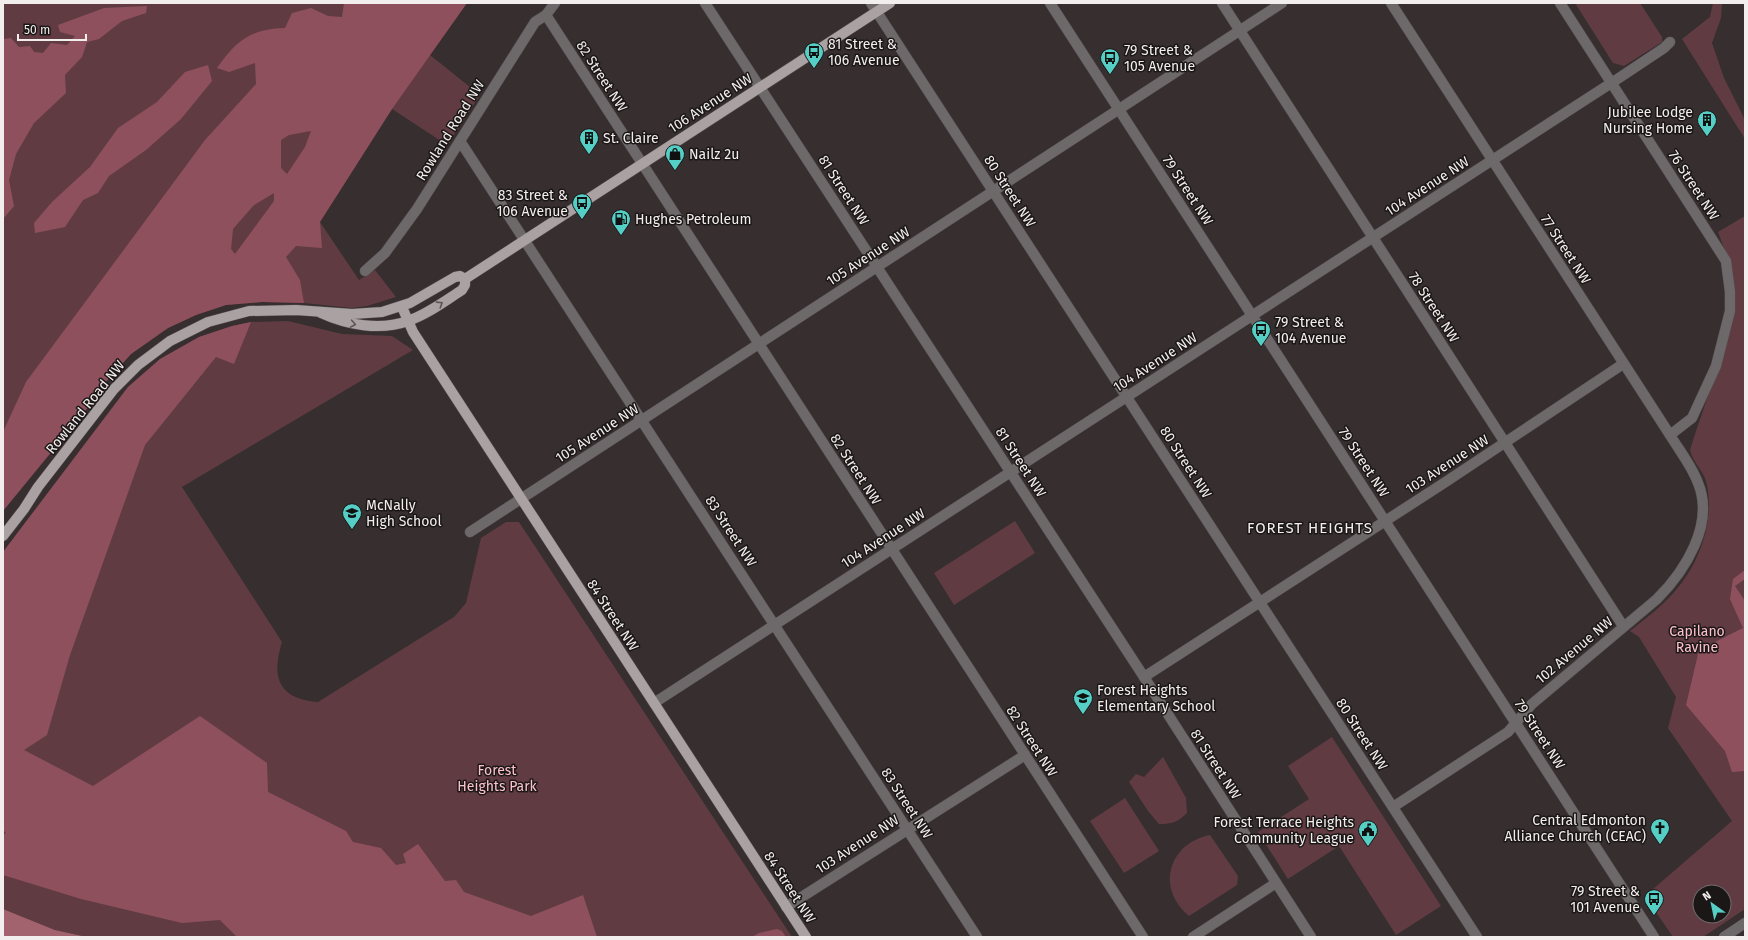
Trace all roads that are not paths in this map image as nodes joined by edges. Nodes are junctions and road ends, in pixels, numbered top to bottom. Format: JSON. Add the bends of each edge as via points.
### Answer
{"nodes":[{"id":1,"x":555,"y":3,"type":"edge"},
{"id":2,"x":705,"y":3,"type":"edge"},
{"id":3,"x":890,"y":3,"type":"edge"},
{"id":4,"x":1050,"y":3,"type":"edge"},
{"id":5,"x":1222,"y":3,"type":"edge"},
{"id":6,"x":1282,"y":3,"type":"edge"},
{"id":7,"x":1391,"y":3,"type":"edge"},
{"id":8,"x":1560,"y":3,"type":"edge"},
{"id":9,"x":874,"y":7,"type":"edge"},
{"id":10,"x":546,"y":15,"type":"junction"},
{"id":11,"x":1240,"y":31,"type":"junction"},
{"id":12,"x":1670,"y":42,"type":"dead end"},
{"id":13,"x":1612,"y":83,"type":"junction"},
{"id":14,"x":760,"y":87,"type":"junction"},
{"id":15,"x":1118,"y":109,"type":"junction"},
{"id":16,"x":460,"y":141,"type":"junction"},
{"id":17,"x":1492,"y":160,"type":"junction"},
{"id":18,"x":641,"y":164,"type":"junction"},
{"id":19,"x":993,"y":191,"type":"junction"},
{"id":20,"x":1373,"y":238,"type":"junction"},
{"id":21,"x":525,"y":240,"type":"junction"},
{"id":22,"x":877,"y":267,"type":"junction"},
{"id":23,"x":364,"y":271,"type":"dead end"},
{"id":24,"x":465,"y":279,"type":"junction"},
{"id":25,"x":402,"y":307,"type":"junction"},
{"id":26,"x":317,"y":311,"type":"junction"},
{"id":27,"x":1252,"y":316,"type":"junction"},
{"id":28,"x":407,"y":321,"type":"junction"},
{"id":29,"x":758,"y":344,"type":"junction"},
{"id":30,"x":1623,"y":364,"type":"junction"},
{"id":31,"x":1126,"y":397,"type":"junction"},
{"id":32,"x":642,"y":420,"type":"junction"},
{"id":33,"x":1670,"y":434,"type":"junction"},
{"id":34,"x":1504,"y":443,"type":"junction"},
{"id":35,"x":1011,"y":472,"type":"junction"},
{"id":36,"x":38,"y":487,"type":"junction"},
{"id":37,"x":521,"y":499,"type":"junction"},
{"id":38,"x":1702,"y":516,"type":"joint"},
{"id":39,"x":1385,"y":521,"type":"junction"},
{"id":40,"x":3,"y":525,"type":"edge"},
{"id":41,"x":470,"y":532,"type":"dead end"},
{"id":42,"x":3,"y":536,"type":"edge"},
{"id":43,"x":892,"y":549,"type":"junction"},
{"id":44,"x":1260,"y":602,"type":"junction"},
{"id":45,"x":775,"y":625,"type":"junction"},
{"id":46,"x":1623,"y":626,"type":"junction"},
{"id":47,"x":1144,"y":677,"type":"junction"},
{"id":48,"x":654,"y":703,"type":"junction"},
{"id":49,"x":1516,"y":723,"type":"junction"},
{"id":50,"x":1025,"y":754,"type":"junction"},
{"id":51,"x":1393,"y":807,"type":"junction"},
{"id":52,"x":907,"y":829,"type":"junction"},
{"id":53,"x":1276,"y":883,"type":"junction"},
{"id":54,"x":786,"y":907,"type":"junction"},
{"id":55,"x":1745,"y":923,"type":"edge"},
{"id":56,"x":806,"y":937,"type":"edge"},
{"id":57,"x":977,"y":937,"type":"edge"},
{"id":58,"x":1143,"y":937,"type":"edge"},
{"id":59,"x":1193,"y":937,"type":"edge"},
{"id":60,"x":1311,"y":937,"type":"edge"},
{"id":61,"x":1477,"y":937,"type":"edge"},
{"id":62,"x":1654,"y":937,"type":"edge"},
{"id":63,"x":1724,"y":937,"type":"edge"}],
"edges":[{"from":1,"to":10,"type":"street","name":"Rowland Road NW"},
{"from":2,"to":14,"type":"street","name":"81 Street NW"},
{"from":3,"to":9,"type":"main road","name":"106 Avenue NW"},
{"from":4,"to":15,"type":"street","name":"79 Street NW"},
{"from":5,"to":11,"type":"street","name":"78 Street NW"},
{"from":6,"to":11,"type":"street","name":"105 Avenue NW"},
{"from":7,"to":17,"type":"street","name":"77 Street NW"},
{"from":8,"to":13,"type":"street","name":"76 Street NW"},
{"from":9,"to":14,"type":"main road","name":"106 Avenue NW"},
{"from":9,"to":19,"type":"street","name":"80 Street NW"},
{"from":10,"to":16,"type":"street","name":"Rowland Road NW","via":[[535,22]]},
{"from":10,"to":18,"type":"street","name":"82 Street NW"},
{"from":11,"to":15,"type":"street","name":"105 Avenue NW"},
{"from":11,"to":20,"type":"street","name":"78 Street NW"},
{"from":12,"to":13,"type":"street","name":"104 Avenue NW"},
{"from":13,"to":17,"type":"street","name":"104 Avenue NW"},
{"from":13,"to":33,"type":"street","name":"76 Street NW","via":[[1726,261],[1730,311],[1716,366],[1692,418]]},
{"from":14,"to":18,"type":"main road","name":"106 Avenue NW"},
{"from":14,"to":22,"type":"street","name":"81 Street NW"},
{"from":15,"to":19,"type":"street","name":"105 Avenue NW"},
{"from":15,"to":27,"type":"street","name":"79 Street NW"},
{"from":16,"to":21,"type":"street","name":"83 Street NW"},
{"from":16,"to":23,"type":"street","name":"Rowland Road NW","via":[[413,215],[385,253]]},
{"from":17,"to":20,"type":"street","name":"104 Avenue NW"},
{"from":17,"to":30,"type":"street","name":"77 Street NW"},
{"from":18,"to":21,"type":"main road","name":"106 Avenue NW"},
{"from":18,"to":29,"type":"street","name":"82 Street NW"},
{"from":19,"to":22,"type":"street","name":"105 Avenue NW"},
{"from":19,"to":31,"type":"street","name":"80 Street NW"},
{"from":20,"to":27,"type":"street","name":"104 Avenue NW"},
{"from":20,"to":34,"type":"street","name":"78 Street NW"},
{"from":21,"to":24,"type":"main road","name":"106 Avenue NW"},
{"from":21,"to":32,"type":"street","name":"83 Street NW"},
{"from":22,"to":29,"type":"street","name":"105 Avenue NW"},
{"from":22,"to":35,"type":"street","name":"81 Street NW"},
{"from":24,"to":25,"type":"main road","name":"106 Avenue NW","via":[[455,277]]},
{"from":28,"to":24,"type":"main road","name":"106 Avenue NW","one_way":true,"via":[[428,312],[462,290]]},
{"from":25,"to":26,"type":"main road","name":"Rowland Road NW","via":[[382,312],[352,314]]},
{"from":25,"to":28,"type":"main road","name":"84 Street NW"},
{"from":26,"to":28,"type":"main road","name":"Rowland Road NW","one_way":true,"via":[[336,320],[358,325]]},
{"from":26,"to":36,"type":"main road","name":"Rowland Road NW","via":[[249,311],[208,322],[170,341],[147,357],[122,380]]},
{"from":27,"to":31,"type":"street","name":"104 Avenue NW"},
{"from":27,"to":39,"type":"street","name":"79 Street NW"},
{"from":28,"to":37,"type":"main road","name":"84 Street NW"},
{"from":29,"to":32,"type":"street","name":"105 Avenue NW"},
{"from":29,"to":43,"type":"street","name":"82 Street NW"},
{"from":30,"to":33,"type":"street","name":"77 Street NW"},
{"from":30,"to":34,"type":"street","name":"103 Avenue NW"},
{"from":31,"to":35,"type":"street","name":"104 Avenue NW"},
{"from":31,"to":44,"type":"street","name":"80 Street NW"},
{"from":32,"to":37,"type":"street","name":"105 Avenue NW"},
{"from":32,"to":45,"type":"street","name":"83 Street NW"},
{"from":33,"to":38,"type":"street","name":"77 Street NW","via":[[1698,483],[1702,499]]},
{"from":34,"to":39,"type":"street","name":"103 Avenue NW"},
{"from":34,"to":46,"type":"street","name":"78 Street NW"},
{"from":35,"to":43,"type":"street","name":"104 Avenue NW"},
{"from":35,"to":47,"type":"street","name":"81 Street NW"},
{"from":36,"to":40,"type":"main road","name":"Rowland Road NW"},
{"from":36,"to":42,"type":"main road","name":"Rowland Road NW"},
{"from":37,"to":41,"type":"street","name":"105 Avenue NW"},
{"from":37,"to":48,"type":"main road","name":"84 Street NW"},
{"from":38,"to":46,"type":"street","name":"102 Avenue NW","via":[[1695,544],[1675,580],[1657,599]]},
{"from":39,"to":44,"type":"street","name":"103 Avenue NW"},
{"from":39,"to":49,"type":"street","name":"79 Street NW"},
{"from":43,"to":45,"type":"street","name":"104 Avenue NW"},
{"from":43,"to":50,"type":"street","name":"82 Street NW"},
{"from":44,"to":47,"type":"street","name":"103 Avenue NW"},
{"from":44,"to":51,"type":"street","name":"80 Street NW"},
{"from":45,"to":48,"type":"street","name":"104 Avenue NW"},
{"from":45,"to":52,"type":"street","name":"83 Street NW"},
{"from":46,"to":49,"type":"street","name":"102 Avenue NW","via":[[1532,704]]},
{"from":47,"to":53,"type":"street","name":"81 Street NW"},
{"from":48,"to":54,"type":"main road","name":"84 Street NW"},
{"from":49,"to":51,"type":"street","name":"102 Avenue NW","via":[[1508,732]]},
{"from":49,"to":62,"type":"street","name":"79 Street NW"},
{"from":50,"to":52,"type":"street","name":"103 Avenue NW"},
{"from":50,"to":58,"type":"street","name":"82 Street NW"},
{"from":51,"to":61,"type":"street","name":"80 Street NW"},
{"from":52,"to":54,"type":"street","name":"103 Avenue NW"},
{"from":52,"to":57,"type":"street","name":"83 Street NW"},
{"from":53,"to":59,"type":"street"},
{"from":53,"to":60,"type":"street","name":"81 Street NW"},
{"from":54,"to":56,"type":"main road","name":"84 Street NW"},
{"from":55,"to":63,"type":"street"}]}
